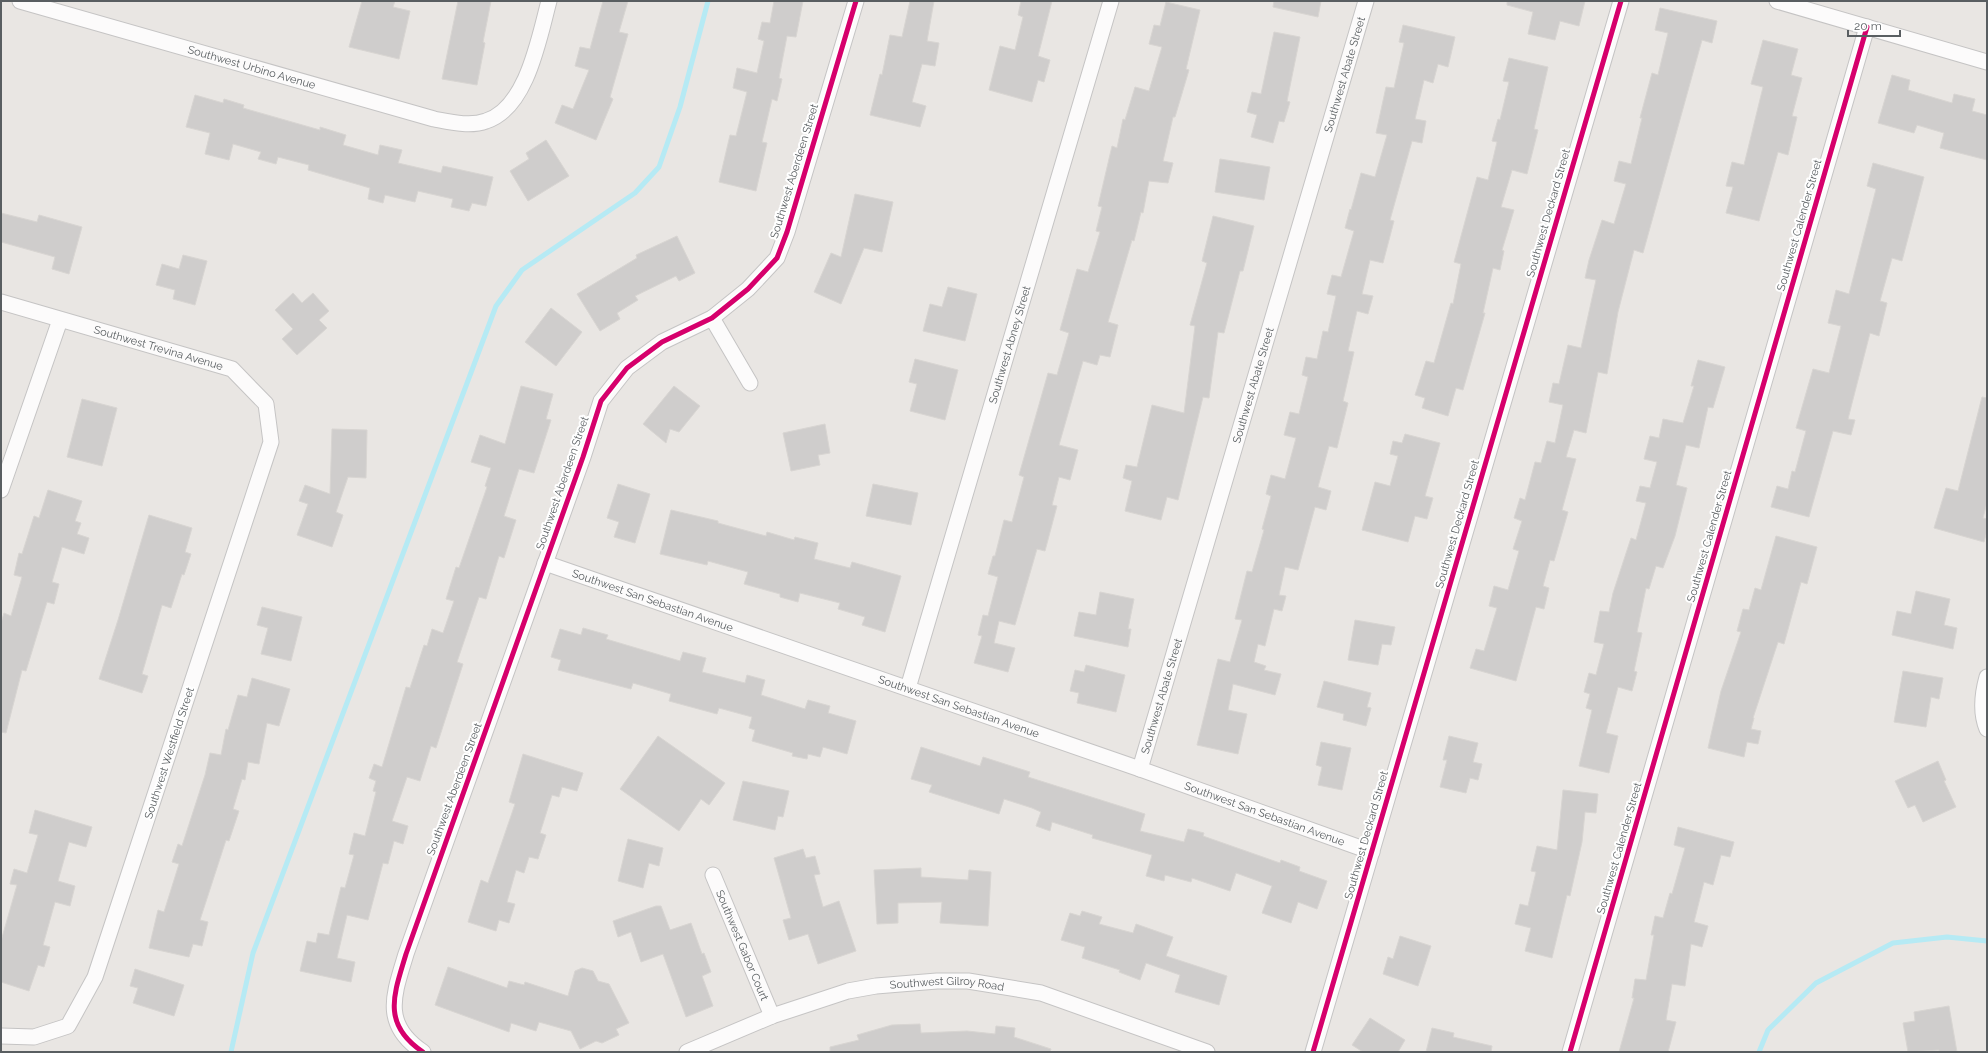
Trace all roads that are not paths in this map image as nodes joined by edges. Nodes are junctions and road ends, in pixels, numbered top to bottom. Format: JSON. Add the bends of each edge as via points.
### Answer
{"nodes":[{"id":1,"x":20,"y":1,"type":"edge"},
{"id":2,"x":549,"y":1,"type":"edge"},
{"id":3,"x":856,"y":1,"type":"edge"},
{"id":4,"x":1111,"y":1,"type":"edge"},
{"id":5,"x":1366,"y":1,"type":"edge"},
{"id":6,"x":1621,"y":1,"type":"edge"},
{"id":7,"x":1777,"y":1,"type":"edge"},
{"id":8,"x":1867,"y":27,"type":"junction"},
{"id":9,"x":1987,"y":62,"type":"edge"},
{"id":10,"x":1,"y":302,"type":"edge"},
{"id":11,"x":712,"y":318,"type":"junction"},
{"id":12,"x":60,"y":320,"type":"junction"},
{"id":13,"x":750,"y":383,"type":"dead end"},
{"id":14,"x":271,"y":442,"type":"joint"},
{"id":15,"x":1,"y":490,"type":"edge"},
{"id":16,"x":545,"y":563,"type":"junction"},
{"id":17,"x":1987,"y":678,"type":"edge"},
{"id":18,"x":908,"y":688,"type":"junction"},
{"id":19,"x":1987,"y":729,"type":"edge"},
{"id":20,"x":1140,"y":769,"type":"junction"},
{"id":21,"x":1372,"y":852,"type":"junction"},
{"id":22,"x":713,"y":875,"type":"dead end"},
{"id":23,"x":772,"y":1016,"type":"junction"},
{"id":24,"x":1,"y":1036,"type":"edge"},
{"id":25,"x":423,"y":1052,"type":"edge"},
{"id":26,"x":687,"y":1052,"type":"edge"},
{"id":27,"x":1208,"y":1052,"type":"edge"},
{"id":28,"x":1313,"y":1052,"type":"edge"},
{"id":29,"x":1570,"y":1052,"type":"edge"}],
"edges":[{"from":1,"to":2,"type":"street","name":"Southwest Urbino Avenue","via":[[434,119],[455,122],[486,122],[499,115],[509,105],[519,92]]},
{"from":3,"to":11,"type":"street","name":"Southwest Aberdeen Street","via":[[777,258],[748,290]]},
{"from":4,"to":18,"type":"street","name":"Southwest Abney Street"},
{"from":5,"to":20,"type":"street","name":"Southwest Abate Street"},
{"from":6,"to":21,"type":"street","name":"Southwest Deckard Street"},
{"from":7,"to":8,"type":"street"},
{"from":8,"to":9,"type":"street"},
{"from":8,"to":29,"type":"street","name":"Southwest Calender Street"},
{"from":10,"to":12,"type":"street","name":"Southwest Trevina Avenue"},
{"from":11,"to":13,"type":"street"},
{"from":11,"to":16,"type":"street","name":"Southwest Aberdeen Street","via":[[662,342],[627,368],[601,401]]},
{"from":12,"to":14,"type":"street","name":"Southwest Trevina Avenue","via":[[232,369],[266,404]]},
{"from":12,"to":15,"type":"street"},
{"from":14,"to":24,"type":"street","name":"Southwest Westfield Street","via":[[95,977],[68,1026],[34,1037]]},
{"from":16,"to":18,"type":"street","name":"Southwest San Sebastian Avenue"},
{"from":16,"to":25,"type":"street","name":"Southwest Aberdeen Street","via":[[406,954],[394,996],[396,1022],[408,1042]]},
{"from":17,"to":19,"type":"street","via":[[1983,718]]},
{"from":18,"to":20,"type":"street","name":"Southwest San Sebastian Avenue"},
{"from":20,"to":21,"type":"street","name":"Southwest San Sebastian Avenue"},
{"from":21,"to":28,"type":"street","name":"Southwest Deckard Street"},
{"from":22,"to":23,"type":"street","name":"Southwest Gabor Court"},
{"from":23,"to":26,"type":"street","name":"Southwest Gilroy Road"},
{"from":23,"to":27,"type":"street","name":"Southwest Gilroy Road","via":[[848,991],[908,983],[968,981],[1040,993]]}]}
